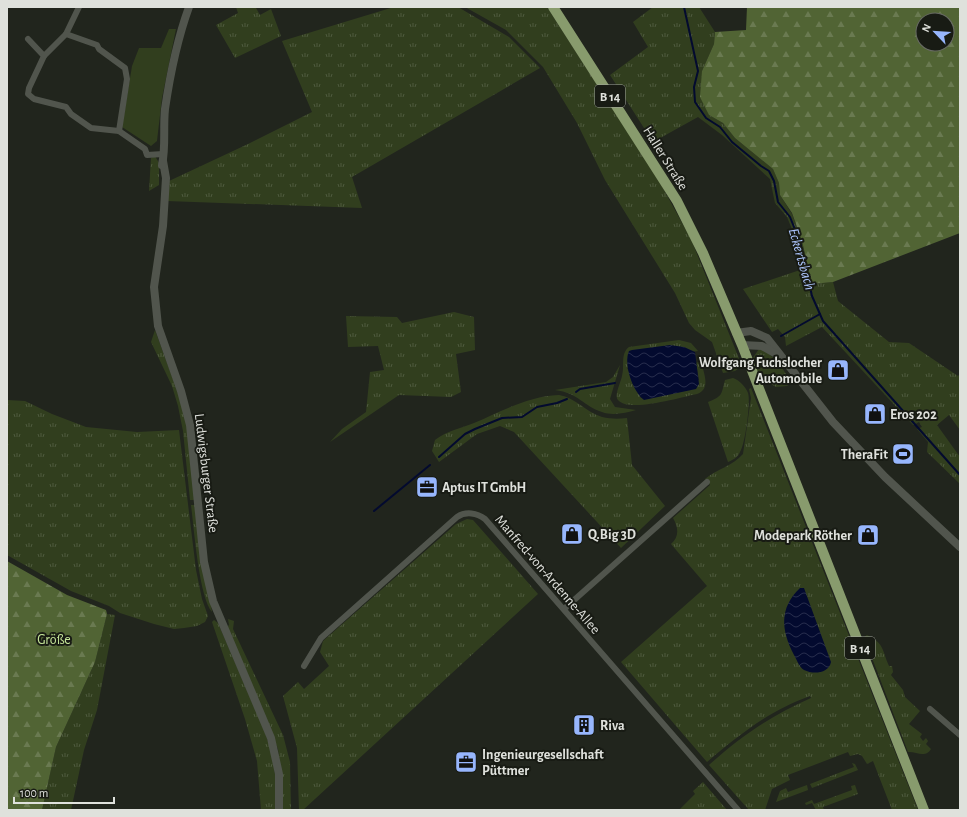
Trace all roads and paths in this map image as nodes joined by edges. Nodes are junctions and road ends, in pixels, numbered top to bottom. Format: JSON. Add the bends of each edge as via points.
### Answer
{"nodes":[{"id":1,"x":79,"y":7,"type":"edge"},
{"id":2,"x":189,"y":7,"type":"edge"},
{"id":3,"x":553,"y":7,"type":"edge"},
{"id":4,"x":66,"y":34,"type":"junction"},
{"id":5,"x":28,"y":39,"type":"dead end"},
{"id":6,"x":44,"y":56,"type":"junction"},
{"id":7,"x":119,"y":131,"type":"junction"},
{"id":8,"x":163,"y":157,"type":"junction"},
{"id":9,"x":736,"y":333,"type":"junction"},
{"id":10,"x":742,"y":345,"type":"junction"},
{"id":11,"x":783,"y":358,"type":"junction"},
{"id":12,"x":707,"y":482,"type":"dead end"},
{"id":13,"x":960,"y":547,"type":"edge"},
{"id":14,"x":564,"y":609,"type":"junction"},
{"id":15,"x":304,"y":666,"type":"dead end"},
{"id":16,"x":930,"y":709,"type":"dead end"},
{"id":17,"x":960,"y":734,"type":"edge"},
{"id":18,"x":279,"y":810,"type":"edge"},
{"id":19,"x":738,"y":810,"type":"edge"},
{"id":20,"x":924,"y":810,"type":"edge"}],
"edges":[{"from":1,"to":4,"type":"street"},
{"from":2,"to":8,"type":"street","name":"Ludwigsburger Straße","via":[[171,74],[165,110]]},
{"from":3,"to":9,"type":"main road","name":"Haller Straße","number":"B 14","via":[[677,201],[703,253]]},
{"from":4,"to":6,"type":"street"},
{"from":4,"to":7,"type":"street","via":[[97,44],[99,49],[127,71]]},
{"from":5,"to":6,"type":"street"},
{"from":6,"to":7,"type":"street","via":[[28,94],[34,99],[66,107],[71,114],[91,128]]},
{"from":7,"to":8,"type":"street","via":[[145,149],[147,155]]},
{"from":8,"to":18,"type":"street","name":"Ludwigsburger Straße","via":[[163,226],[154,288],[154,306],[190,425],[204,562],[213,601],[272,738],[279,774]]},
{"from":9,"to":10,"type":"main road","number":"B 14"},
{"from":9,"to":11,"type":"street","via":[[751,331],[762,335]]},
{"from":10,"to":11,"type":"street","via":[[762,346]]},
{"from":10,"to":20,"type":"main road","number":"B 14"},
{"from":11,"to":13,"type":"street","via":[[839,428],[885,477]]},
{"from":12,"to":14,"type":"street"},
{"from":14,"to":15,"type":"street","name":"Manfred-von-Ardenne-Allee","via":[[485,519],[474,514],[464,514],[457,517],[321,638]]},
{"from":14,"to":19,"type":"street","name":"Manfred-von-Ardenne-Allee"},
{"from":16,"to":17,"type":"street"}]}
